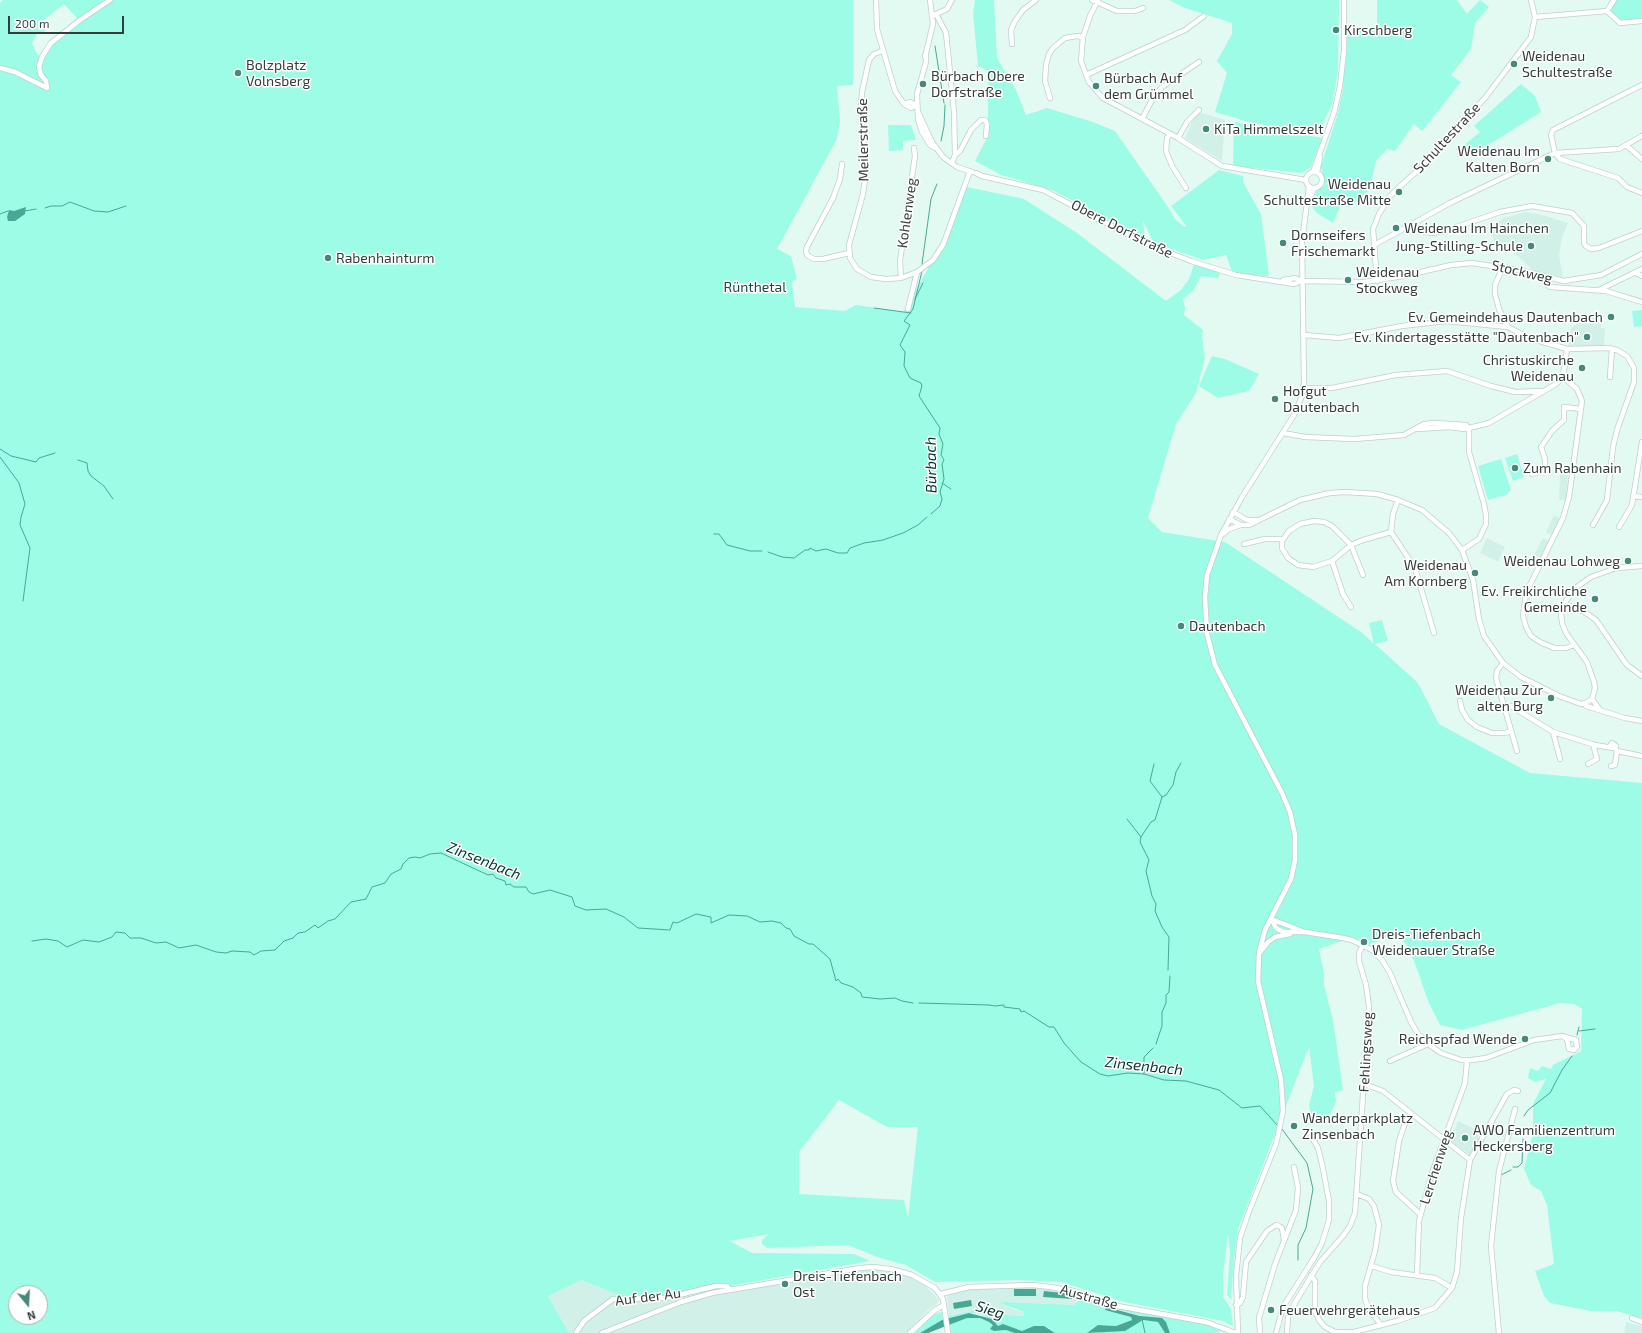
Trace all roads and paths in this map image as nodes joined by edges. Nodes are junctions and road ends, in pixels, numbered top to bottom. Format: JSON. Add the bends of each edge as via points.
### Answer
{"nodes":[{"id":1,"x":110,"y":0,"type":"edge"},
{"id":2,"x":876,"y":0,"type":"edge"},
{"id":3,"x":932,"y":0,"type":"edge"},
{"id":4,"x":952,"y":0,"type":"edge"},
{"id":5,"x":1344,"y":0,"type":"edge"},
{"id":6,"x":1531,"y":0,"type":"edge"},
{"id":7,"x":1614,"y":0,"type":"edge"},
{"id":8,"x":1033,"y":1,"type":"edge"},
{"id":9,"x":1095,"y":1,"type":"edge"},
{"id":10,"x":1143,"y":8,"type":"dead end"},
{"id":11,"x":1606,"y":11,"type":"junction"},
{"id":12,"x":934,"y":15,"type":"junction"},
{"id":13,"x":1204,"y":16,"type":"dead end"},
{"id":14,"x":1535,"y":17,"type":"junction"},
{"id":15,"x":1642,"y":21,"type":"edge"},
{"id":16,"x":1082,"y":37,"type":"junction"},
{"id":17,"x":1012,"y":44,"type":"dead end"},
{"id":18,"x":882,"y":51,"type":"junction"},
{"id":19,"x":1199,"y":62,"type":"dead end"},
{"id":20,"x":0,"y":68,"type":"edge"},
{"id":21,"x":1086,"y":76,"type":"junction"},
{"id":22,"x":1642,"y":85,"type":"edge"},
{"id":23,"x":1050,"y":98,"type":"dead end"},
{"id":24,"x":917,"y":103,"type":"junction"},
{"id":25,"x":1198,"y":110,"type":"dead end"},
{"id":26,"x":1142,"y":119,"type":"junction"},
{"id":27,"x":1170,"y":134,"type":"junction"},
{"id":28,"x":986,"y":136,"type":"dead end"},
{"id":29,"x":1642,"y":136,"type":"edge"},
{"id":30,"x":1178,"y":138,"type":"junction"},
{"id":31,"x":1627,"y":146,"type":"junction"},
{"id":32,"x":914,"y":148,"type":"dead end"},
{"id":33,"x":1555,"y":153,"type":"junction"},
{"id":34,"x":955,"y":155,"type":"junction"},
{"id":35,"x":1642,"y":159,"type":"edge"},
{"id":36,"x":952,"y":163,"type":"junction"},
{"id":37,"x":842,"y":164,"type":"dead end"},
{"id":38,"x":970,"y":171,"type":"junction"},
{"id":39,"x":1315,"y":172,"type":"junction"},
{"id":40,"x":1306,"y":178,"type":"junction"},
{"id":41,"x":1312,"y":187,"type":"junction"},
{"id":42,"x":1186,"y":188,"type":"dead end"},
{"id":43,"x":1642,"y":193,"type":"edge"},
{"id":44,"x":1417,"y":221,"type":"junction"},
{"id":45,"x":1642,"y":231,"type":"edge"},
{"id":46,"x":1376,"y":244,"type":"junction"},
{"id":47,"x":849,"y":253,"type":"junction"},
{"id":48,"x":1642,"y":254,"type":"edge"},
{"id":49,"x":1502,"y":267,"type":"junction"},
{"id":50,"x":1642,"y":269,"type":"edge"},
{"id":51,"x":917,"y":272,"type":"junction"},
{"id":52,"x":1635,"y":273,"type":"junction"},
{"id":53,"x":1642,"y":276,"type":"edge"},
{"id":54,"x":1543,"y":277,"type":"junction"},
{"id":55,"x":900,"y":278,"type":"junction"},
{"id":56,"x":1377,"y":280,"type":"junction"},
{"id":57,"x":1302,"y":281,"type":"junction"},
{"id":58,"x":1599,"y":290,"type":"junction"},
{"id":59,"x":1642,"y":302,"type":"edge"},
{"id":60,"x":908,"y":309,"type":"dead end"},
{"id":61,"x":1508,"y":327,"type":"junction"},
{"id":62,"x":1304,"y":335,"type":"junction"},
{"id":63,"x":1567,"y":349,"type":"junction"},
{"id":64,"x":1612,"y":349,"type":"junction"},
{"id":65,"x":1563,"y":377,"type":"junction"},
{"id":66,"x":1610,"y":377,"type":"dead end"},
{"id":67,"x":1304,"y":388,"type":"junction"},
{"id":68,"x":1542,"y":391,"type":"junction"},
{"id":69,"x":1581,"y":409,"type":"junction"},
{"id":70,"x":1469,"y":428,"type":"junction"},
{"id":71,"x":1283,"y":433,"type":"junction"},
{"id":72,"x":1642,"y":442,"type":"edge"},
{"id":73,"x":1640,"y":454,"type":"edge"},
{"id":74,"x":1532,"y":474,"type":"dead end"},
{"id":75,"x":1636,"y":474,"type":"junction"},
{"id":76,"x":1642,"y":475,"type":"edge"},
{"id":77,"x":1633,"y":496,"type":"junction"},
{"id":78,"x":1642,"y":496,"type":"edge"},
{"id":79,"x":1398,"y":500,"type":"junction"},
{"id":80,"x":1233,"y":512,"type":"junction"},
{"id":81,"x":1229,"y":519,"type":"junction"},
{"id":82,"x":1259,"y":520,"type":"junction"},
{"id":83,"x":1240,"y":525,"type":"junction"},
{"id":84,"x":1593,"y":525,"type":"dead end"},
{"id":85,"x":1619,"y":527,"type":"dead end"},
{"id":86,"x":1391,"y":532,"type":"junction"},
{"id":87,"x":1221,"y":534,"type":"junction"},
{"id":88,"x":1283,"y":538,"type":"junction"},
{"id":89,"x":1244,"y":544,"type":"dead end"},
{"id":90,"x":1351,"y":545,"type":"junction"},
{"id":91,"x":1462,"y":550,"type":"junction"},
{"id":92,"x":1332,"y":561,"type":"junction"},
{"id":93,"x":1642,"y":566,"type":"edge"},
{"id":94,"x":1363,"y":575,"type":"dead end"},
{"id":95,"x":1564,"y":604,"type":"junction"},
{"id":96,"x":1351,"y":607,"type":"dead end"},
{"id":97,"x":1434,"y":633,"type":"dead end"},
{"id":98,"x":1574,"y":645,"type":"junction"},
{"id":99,"x":1503,"y":663,"type":"junction"},
{"id":100,"x":1642,"y":676,"type":"edge"},
{"id":101,"x":1592,"y":699,"type":"junction"},
{"id":102,"x":1460,"y":701,"type":"dead end"},
{"id":103,"x":1585,"y":703,"type":"junction"},
{"id":104,"x":1503,"y":706,"type":"junction"},
{"id":105,"x":1600,"y":710,"type":"junction"},
{"id":106,"x":1642,"y":721,"type":"edge"},
{"id":107,"x":1511,"y":731,"type":"junction"},
{"id":108,"x":1553,"y":732,"type":"junction"},
{"id":109,"x":1593,"y":744,"type":"junction"},
{"id":110,"x":1614,"y":748,"type":"junction"},
{"id":111,"x":1517,"y":751,"type":"dead end"},
{"id":112,"x":1642,"y":756,"type":"edge"},
{"id":113,"x":1560,"y":759,"type":"dead end"},
{"id":114,"x":1588,"y":764,"type":"dead end"},
{"id":115,"x":1611,"y":766,"type":"dead end"},
{"id":116,"x":1271,"y":919,"type":"junction"},
{"id":117,"x":1302,"y":932,"type":"junction"},
{"id":118,"x":1363,"y":945,"type":"junction"},
{"id":119,"x":1259,"y":953,"type":"junction"},
{"id":120,"x":1562,"y":1036,"type":"dead end"},
{"id":121,"x":1428,"y":1044,"type":"junction"},
{"id":122,"x":1390,"y":1061,"type":"dead end"},
{"id":123,"x":1467,"y":1061,"type":"junction"},
{"id":124,"x":1364,"y":1084,"type":"junction"},
{"id":125,"x":1518,"y":1091,"type":"dead end"},
{"id":126,"x":1516,"y":1109,"type":"dead end"},
{"id":127,"x":1411,"y":1113,"type":"junction"},
{"id":128,"x":1310,"y":1134,"type":"dead end"},
{"id":129,"x":1444,"y":1139,"type":"junction"},
{"id":130,"x":1470,"y":1160,"type":"junction"},
{"id":131,"x":1294,"y":1167,"type":"dead end"},
{"id":132,"x":1357,"y":1194,"type":"junction"},
{"id":133,"x":1421,"y":1215,"type":"junction"},
{"id":134,"x":1284,"y":1240,"type":"junction"},
{"id":135,"x":1372,"y":1266,"type":"junction"},
{"id":136,"x":1311,"y":1275,"type":"junction"},
{"id":137,"x":1417,"y":1275,"type":"junction"},
{"id":138,"x":1452,"y":1288,"type":"junction"},
{"id":139,"x":729,"y":1289,"type":"junction"},
{"id":140,"x":941,"y":1294,"type":"junction"},
{"id":141,"x":944,"y":1304,"type":"junction"},
{"id":142,"x":1236,"y":1305,"type":"junction"},
{"id":143,"x":1632,"y":1318,"type":"dead end"},
{"id":144,"x":1642,"y":1322,"type":"edge"},
{"id":145,"x":1381,"y":1325,"type":"junction"},
{"id":146,"x":948,"y":1332,"type":"edge"},
{"id":147,"x":576,"y":1333,"type":"edge"},
{"id":148,"x":602,"y":1333,"type":"edge"},
{"id":149,"x":910,"y":1333,"type":"edge"},
{"id":150,"x":1237,"y":1333,"type":"edge"},
{"id":151,"x":1260,"y":1333,"type":"edge"},
{"id":152,"x":1276,"y":1333,"type":"edge"},
{"id":153,"x":1287,"y":1333,"type":"edge"},
{"id":154,"x":1499,"y":1333,"type":"edge"}],
"edges":[{"from":1,"to":20,"type":"street","via":[[51,43],[42,57],[39,68],[47,88],[15,72]]},
{"from":2,"to":18,"type":"street","via":[[877,29]]},
{"from":3,"to":12,"type":"street","name":"Obere Dorfstraße"},
{"from":4,"to":12,"type":"street","via":[[946,9]]},
{"from":5,"to":39,"type":"street","via":[[1344,51],[1340,86]]},
{"from":6,"to":14,"type":"street","name":"Schultestraße"},
{"from":7,"to":11,"type":"street"},
{"from":8,"to":17,"type":"street","via":[[1012,26]]},
{"from":9,"to":10,"type":"street","via":[[1117,11]]},
{"from":9,"to":16,"type":"street"},
{"from":11,"to":14,"type":"street"},
{"from":11,"to":15,"type":"street","via":[[1620,23]]},
{"from":12,"to":24,"type":"street","name":"Obere Dorfstraße"},
{"from":12,"to":34,"type":"street","name":"Obere Dorfstraße","via":[[946,33],[954,112]]},
{"from":13,"to":21,"type":"street","via":[[1185,30]]},
{"from":14,"to":46,"type":"street","name":"Schultestraße","via":[[1531,38],[1485,98],[1419,169],[1390,196],[1376,221],[1373,236]]},
{"from":16,"to":21,"type":"street","via":[[1081,61]]},
{"from":16,"to":23,"type":"street","via":[[1065,38],[1050,54],[1045,81]]},
{"from":18,"to":24,"type":"street","via":[[895,91],[904,104],[911,108]]},
{"from":18,"to":47,"type":"street","name":"Meilerstraße","via":[[871,57],[864,76],[861,107],[866,172],[863,194],[850,238]]},
{"from":19,"to":26,"type":"street","via":[[1162,87]]},
{"from":21,"to":26,"type":"street","via":[[1103,98]]},
{"from":22,"to":33,"type":"street","via":[[1553,130],[1551,134]]},
{"from":24,"to":36,"type":"street","name":"Obere Dorfstraße","via":[[922,132],[930,145]]},
{"from":25,"to":30,"type":"street"},
{"from":26,"to":27,"type":"street"},
{"from":27,"to":30,"type":"street"},
{"from":27,"to":42,"type":"street","via":[[1167,138],[1166,151]]},
{"from":28,"to":34,"type":"street","via":[[987,124],[985,120],[981,120],[971,130],[960,151]]},
{"from":29,"to":31,"type":"street"},
{"from":30,"to":40,"type":"street","via":[[1222,166]]},
{"from":31,"to":33,"type":"street","via":[[1618,149]]},
{"from":31,"to":35,"type":"street"},
{"from":32,"to":55,"type":"street","name":"Kohlenweg"},
{"from":33,"to":43,"type":"street","via":[[1560,160],[1618,178],[1627,188]]},
{"from":33,"to":44,"type":"street"},
{"from":34,"to":36,"type":"street","name":"Obere Dorfstraße"},
{"from":36,"to":38,"type":"street","name":"Obere Dorfstraße"},
{"from":37,"to":47,"type":"street","via":[[833,198],[806,251],[807,255],[814,259]]},
{"from":38,"to":51,"type":"street","via":[[943,245],[933,260]]},
{"from":38,"to":57,"type":"street","name":"Obere Dorfstraße","via":[[1049,193],[1142,242],[1178,257],[1236,275],[1280,280],[1295,278]]},
{"from":39,"to":40,"type":"street"},
{"from":39,"to":41,"type":"street","via":[[1321,176],[1322,181],[1319,186]]},
{"from":40,"to":41,"type":"street"},
{"from":41,"to":57,"type":"street","via":[[1306,208],[1302,242]]},
{"from":44,"to":45,"type":"street","via":[[1420,229],[1432,233],[1500,212],[1532,206],[1572,214],[1584,226],[1584,243],[1591,248],[1599,248]]},
{"from":44,"to":46,"type":"street"},
{"from":46,"to":56,"type":"street","name":"Schultestraße","via":[[1374,248]]},
{"from":47,"to":55,"type":"street","via":[[857,269],[866,275],[886,279]]},
{"from":48,"to":54,"type":"street","name":"Stockweg","via":[[1612,271],[1591,278],[1564,281]]},
{"from":49,"to":54,"type":"street","name":"Stockweg"},
{"from":49,"to":56,"type":"street","name":"Stockweg","via":[[1462,263]]},
{"from":49,"to":61,"type":"street","via":[[1495,286],[1495,294]]},
{"from":50,"to":52,"type":"street"},
{"from":51,"to":55,"type":"street"},
{"from":51,"to":60,"type":"street"},
{"from":52,"to":53,"type":"street"},
{"from":52,"to":58,"type":"street"},
{"from":54,"to":58,"type":"street","via":[[1545,283],[1550,286]]},
{"from":56,"to":57,"type":"street","name":"Stockweg"},
{"from":57,"to":62,"type":"street"},
{"from":58,"to":59,"type":"street","via":[[1622,294]]},
{"from":61,"to":62,"type":"street","via":[[1446,321],[1339,338]]},
{"from":61,"to":63,"type":"street","via":[[1529,338]]},
{"from":62,"to":67,"type":"street"},
{"from":63,"to":64,"type":"street"},
{"from":63,"to":65,"type":"street"},
{"from":64,"to":66,"type":"street"},
{"from":64,"to":84,"type":"street","via":[[1627,356],[1635,374],[1617,430],[1607,500]]},
{"from":65,"to":68,"type":"street"},
{"from":65,"to":69,"type":"street","via":[[1577,389],[1582,401]]},
{"from":67,"to":68,"type":"street","via":[[1332,388],[1403,374],[1447,371],[1515,392]]},
{"from":67,"to":71,"type":"street","via":[[1300,404]]},
{"from":68,"to":70,"type":"street","via":[[1490,423]]},
{"from":69,"to":74,"type":"street","via":[[1564,407],[1564,420],[1552,430],[1541,447],[1545,467]]},
{"from":69,"to":98,"type":"street","via":[[1567,508],[1526,593],[1523,611],[1526,627],[1531,636],[1540,642],[1554,648]]},
{"from":70,"to":71,"type":"street","via":[[1435,427],[1417,429],[1404,435],[1354,439],[1305,438]]},
{"from":70,"to":91,"type":"street","via":[[1469,452],[1484,504],[1486,524],[1479,539]]},
{"from":71,"to":80,"type":"street"},
{"from":72,"to":73,"type":"street"},
{"from":73,"to":75,"type":"street"},
{"from":75,"to":76,"type":"street"},
{"from":75,"to":77,"type":"street"},
{"from":77,"to":78,"type":"street"},
{"from":77,"to":85,"type":"street","via":[[1628,512]]},
{"from":79,"to":82,"type":"street","via":[[1363,492],[1330,493],[1300,500]]},
{"from":79,"to":86,"type":"street"},
{"from":79,"to":91,"type":"street","via":[[1422,510],[1436,520]]},
{"from":80,"to":81,"type":"street"},
{"from":80,"to":82,"type":"street","via":[[1247,520]]},
{"from":81,"to":83,"type":"street"},
{"from":81,"to":87,"type":"street"},
{"from":82,"to":83,"type":"street","via":[[1249,525]]},
{"from":83,"to":87,"type":"street"},
{"from":86,"to":90,"type":"street"},
{"from":86,"to":97,"type":"street","via":[[1415,568]]},
{"from":87,"to":116,"type":"street","via":[[1206,584],[1206,626],[1209,646],[1215,665],[1282,792],[1294,824],[1296,843],[1293,872]]},
{"from":88,"to":89,"type":"street"},
{"from":88,"to":90,"type":"street","via":[[1295,527],[1314,521],[1324,522],[1332,526]]},
{"from":88,"to":92,"type":"street","via":[[1281,544],[1284,554],[1298,565],[1313,567]]},
{"from":90,"to":92,"type":"street"},
{"from":90,"to":94,"type":"street"},
{"from":91,"to":99,"type":"street","via":[[1473,580],[1484,636]]},
{"from":92,"to":96,"type":"street","via":[[1343,594]]},
{"from":93,"to":95,"type":"street","via":[[1616,568],[1590,577],[1574,589]]},
{"from":95,"to":98,"type":"street","via":[[1561,613],[1562,623]]},
{"from":95,"to":100,"type":"street","via":[[1580,609],[1596,620],[1627,665]]},
{"from":98,"to":101,"type":"street","via":[[1590,667],[1595,688]]},
{"from":99,"to":103,"type":"street","via":[[1521,677],[1544,689],[1575,702]]},
{"from":99,"to":104,"type":"street","via":[[1497,671],[1496,678]]},
{"from":101,"to":103,"type":"street"},
{"from":101,"to":105,"type":"street"},
{"from":102,"to":107,"type":"street","via":[[1465,714],[1477,727],[1492,733],[1505,734]]},
{"from":103,"to":105,"type":"street","via":[[1586,706]]},
{"from":104,"to":107,"type":"street"},
{"from":104,"to":108,"type":"street","via":[[1511,706]]},
{"from":105,"to":106,"type":"street"},
{"from":107,"to":111,"type":"street"},
{"from":108,"to":109,"type":"street"},
{"from":108,"to":113,"type":"street"},
{"from":109,"to":110,"type":"street"},
{"from":109,"to":114,"type":"street","via":[[1597,759]]},
{"from":110,"to":112,"type":"street"},
{"from":110,"to":115,"type":"street","via":[[1616,765]]},
{"from":116,"to":117,"type":"street"},
{"from":116,"to":117,"type":"street","via":[[1280,931]]},
{"from":116,"to":119,"type":"street","via":[[1263,935]]},
{"from":117,"to":118,"type":"street","via":[[1343,938]]},
{"from":117,"to":119,"type":"street","via":[[1275,937]]},
{"from":118,"to":121,"type":"street","via":[[1382,960],[1411,1022]]},
{"from":118,"to":124,"type":"street","name":"Fehlingsweg","via":[[1359,961],[1369,1006]]},
{"from":119,"to":142,"type":"street","via":[[1258,981],[1276,1059],[1283,1111],[1271,1157],[1240,1238]]},
{"from":120,"to":123,"type":"street","via":[[1534,1040],[1486,1058]]},
{"from":121,"to":122,"type":"street"},
{"from":121,"to":123,"type":"street","via":[[1441,1053]]},
{"from":123,"to":129,"type":"street","name":"Lerchenweg","via":[[1465,1083]]},
{"from":124,"to":127,"type":"street","via":[[1383,1091]]},
{"from":124,"to":132,"type":"street","name":"Fehlingsweg"},
{"from":125,"to":130,"type":"street","via":[[1514,1090],[1507,1094]]},
{"from":126,"to":154,"type":"street","via":[[1499,1171],[1491,1246]]},
{"from":127,"to":129,"type":"street"},
{"from":127,"to":133,"type":"street","via":[[1399,1141],[1393,1181],[1396,1192]]},
{"from":128,"to":152,"type":"street","via":[[1318,1148],[1322,1164],[1329,1201],[1328,1220],[1322,1243],[1283,1307]]},
{"from":129,"to":130,"type":"street"},
{"from":129,"to":133,"type":"street","name":"Lerchenweg"},
{"from":130,"to":138,"type":"street","via":[[1461,1218],[1457,1272]]},
{"from":131,"to":134,"type":"street","via":[[1298,1202],[1293,1222]]},
{"from":132,"to":135,"type":"street","via":[[1369,1199],[1374,1206],[1379,1224]]},
{"from":132,"to":136,"type":"street","name":"Fehlingsweg","via":[[1355,1213],[1350,1226]]},
{"from":133,"to":137,"type":"street","name":"Lerchenweg"},
{"from":134,"to":142,"type":"street","via":[[1282,1228],[1279,1226],[1276,1225],[1267,1231],[1246,1262],[1242,1299]]},
{"from":134,"to":151,"type":"street","via":[[1259,1318]]},
{"from":135,"to":137,"type":"street","via":[[1391,1272]]},
{"from":135,"to":145,"type":"street","via":[[1365,1286],[1365,1298],[1368,1308]]},
{"from":136,"to":145,"type":"street","via":[[1315,1281],[1315,1311],[1325,1327],[1342,1333]]},
{"from":136,"to":153,"type":"street","name":"Fehlingsweg","via":[[1288,1317]]},
{"from":137,"to":138,"type":"street","via":[[1435,1278]]},
{"from":138,"to":145,"type":"street","via":[[1431,1310]]},
{"from":139,"to":140,"type":"street","via":[[874,1267],[912,1275],[928,1283]]},
{"from":139,"to":147,"type":"street","name":"Auf der Au","via":[[727,1286],[716,1286],[666,1298],[613,1299],[584,1322]]},
{"from":139,"to":148,"type":"street","via":[[681,1302]]},
{"from":140,"to":141,"type":"street"},
{"from":140,"to":150,"type":"street","name":"Austraße","via":[[969,1287],[1045,1286],[1074,1291],[1112,1305],[1206,1322]]},
{"from":141,"to":146,"type":"street"},
{"from":141,"to":149,"type":"street"},
{"from":142,"to":150,"type":"street"},
{"from":143,"to":144,"type":"street"}]}
